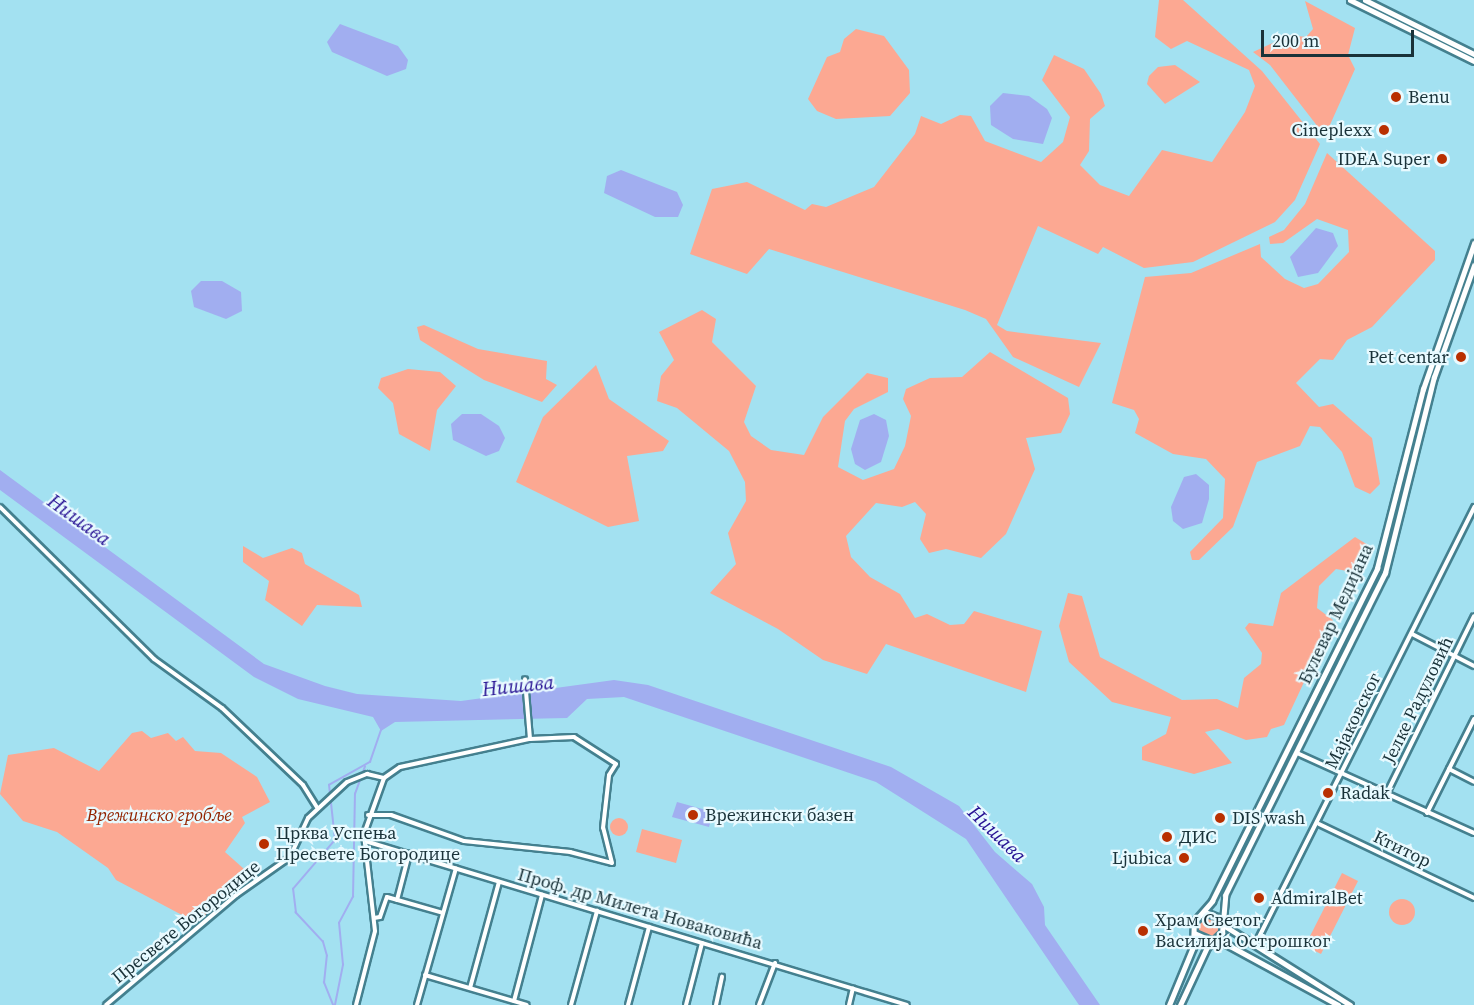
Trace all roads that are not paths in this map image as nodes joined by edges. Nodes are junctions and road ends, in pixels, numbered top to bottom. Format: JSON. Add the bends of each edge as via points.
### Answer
{"nodes":[{"id":1,"x":1350,"y":0,"type":"edge"},
{"id":2,"x":1365,"y":0,"type":"edge"},
{"id":3,"x":1474,"y":54,"type":"edge"},
{"id":4,"x":1474,"y":61,"type":"edge"},
{"id":5,"x":1474,"y":243,"type":"edge"},
{"id":6,"x":1474,"y":265,"type":"edge"},
{"id":7,"x":0,"y":507,"type":"edge"},
{"id":8,"x":1474,"y":507,"type":"edge"},
{"id":9,"x":1474,"y":616,"type":"edge"},
{"id":10,"x":1412,"y":633,"type":"junction"},
{"id":11,"x":1455,"y":656,"type":"junction"},
{"id":12,"x":1474,"y":666,"type":"edge"},
{"id":13,"x":525,"y":679,"type":"dead end"},
{"id":14,"x":1474,"y":719,"type":"edge"},
{"id":15,"x":530,"y":739,"type":"junction"},
{"id":16,"x":1297,"y":753,"type":"junction"},
{"id":17,"x":1449,"y":769,"type":"junction"},
{"id":18,"x":1342,"y":775,"type":"junction"},
{"id":19,"x":384,"y":778,"type":"junction"},
{"id":20,"x":1474,"y":782,"type":"edge"},
{"id":21,"x":1386,"y":795,"type":"junction"},
{"id":22,"x":317,"y":807,"type":"junction"},
{"id":23,"x":1427,"y":813,"type":"junction"},
{"id":24,"x":368,"y":815,"type":"junction"},
{"id":25,"x":1318,"y":824,"type":"junction"},
{"id":26,"x":1474,"y":833,"type":"edge"},
{"id":27,"x":365,"y":841,"type":"junction"},
{"id":28,"x":410,"y":854,"type":"junction"},
{"id":29,"x":456,"y":868,"type":"junction"},
{"id":30,"x":499,"y":882,"type":"junction"},
{"id":31,"x":542,"y":895,"type":"junction"},
{"id":32,"x":1474,"y":898,"type":"edge"},
{"id":33,"x":397,"y":900,"type":"junction"},
{"id":34,"x":597,"y":912,"type":"junction"},
{"id":35,"x":1205,"y":912,"type":"junction"},
{"id":36,"x":443,"y":913,"type":"junction"},
{"id":37,"x":374,"y":918,"type":"junction"},
{"id":38,"x":1220,"y":918,"type":"junction"},
{"id":39,"x":1223,"y":925,"type":"junction"},
{"id":40,"x":649,"y":927,"type":"junction"},
{"id":41,"x":1194,"y":932,"type":"junction"},
{"id":42,"x":1215,"y":940,"type":"junction"},
{"id":43,"x":702,"y":943,"type":"junction"},
{"id":44,"x":1255,"y":946,"type":"junction"},
{"id":45,"x":775,"y":963,"type":"junction"},
{"id":46,"x":425,"y":975,"type":"junction"},
{"id":47,"x":722,"y":977,"type":"dead end"},
{"id":48,"x":470,"y":988,"type":"junction"},
{"id":49,"x":853,"y":988,"type":"junction"},
{"id":50,"x":514,"y":1001,"type":"junction"},
{"id":51,"x":895,"y":1003,"type":"edge"},
{"id":52,"x":106,"y":1005,"type":"edge"},
{"id":53,"x":356,"y":1005,"type":"edge"},
{"id":54,"x":417,"y":1005,"type":"edge"},
{"id":55,"x":527,"y":1005,"type":"edge"},
{"id":56,"x":572,"y":1005,"type":"edge"},
{"id":57,"x":628,"y":1005,"type":"edge"},
{"id":58,"x":686,"y":1005,"type":"edge"},
{"id":59,"x":716,"y":1005,"type":"edge"},
{"id":60,"x":759,"y":1005,"type":"edge"},
{"id":61,"x":849,"y":1005,"type":"edge"},
{"id":62,"x":907,"y":1005,"type":"edge"},
{"id":63,"x":1169,"y":1005,"type":"edge"},
{"id":64,"x":1180,"y":1005,"type":"edge"},
{"id":65,"x":1338,"y":1005,"type":"edge"},
{"id":66,"x":1350,"y":1005,"type":"edge"}],
"edges":[{"from":1,"to":4,"type":"main road"},
{"from":2,"to":3,"type":"main road"},
{"from":5,"to":35,"type":"main road","name":"Булевар Медијана","via":[[1423,389],[1377,568]]},
{"from":6,"to":16,"type":"main road","name":"Булевар Медијана","via":[[1434,377],[1385,573]]},
{"from":7,"to":22,"type":"street","via":[[154,659],[222,708],[303,785]]},
{"from":8,"to":10,"type":"street","name":"Мајаковског"},
{"from":9,"to":11,"type":"street","name":"Јелке Радуловић"},
{"from":10,"to":11,"type":"street"},
{"from":10,"to":18,"type":"street","name":"Мајаковског"},
{"from":11,"to":12,"type":"street"},
{"from":11,"to":21,"type":"street","name":"Јелке Радуловић"},
{"from":13,"to":15,"type":"street"},
{"from":14,"to":17,"type":"street"},
{"from":15,"to":19,"type":"street","via":[[400,767]]},
{"from":15,"to":24,"type":"street","via":[[574,737],[616,764],[609,775],[603,828],[612,859],[607,864],[570,852],[464,841],[392,814]]},
{"from":16,"to":18,"type":"street"},
{"from":16,"to":38,"type":"main road","name":"Булевар Медијана","via":[[1225,895]]},
{"from":17,"to":20,"type":"street"},
{"from":17,"to":23,"type":"street"},
{"from":18,"to":21,"type":"street"},
{"from":18,"to":25,"type":"street","name":"Мајаковског"},
{"from":19,"to":22,"type":"street","name":"Пресвете Богородице","via":[[363,775]]},
{"from":19,"to":24,"type":"street"},
{"from":21,"to":23,"type":"street"},
{"from":22,"to":52,"type":"street","name":"Пресвете Богородице","via":[[290,857],[236,895]]},
{"from":23,"to":26,"type":"street"},
{"from":24,"to":27,"type":"street"},
{"from":25,"to":32,"type":"street","name":"Ктитор"},
{"from":25,"to":44,"type":"street","name":"Мајаковског"},
{"from":27,"to":28,"type":"street","name":"Проф. др Милета Новаковића"},
{"from":27,"to":37,"type":"street","via":[[365,876]]},
{"from":28,"to":29,"type":"street","name":"Проф. др Милета Новаковића"},
{"from":28,"to":33,"type":"street"},
{"from":29,"to":30,"type":"street","name":"Проф. др Милета Новаковића"},
{"from":29,"to":36,"type":"street"},
{"from":30,"to":31,"type":"street","name":"Проф. др Милета Новаковића"},
{"from":30,"to":48,"type":"street"},
{"from":31,"to":34,"type":"street","name":"Проф. др Милета Новаковића"},
{"from":31,"to":50,"type":"street"},
{"from":33,"to":36,"type":"street"},
{"from":33,"to":37,"type":"street","via":[[387,897],[380,917]]},
{"from":34,"to":40,"type":"street","name":"Проф. др Милета Новаковића"},
{"from":34,"to":56,"type":"street"},
{"from":35,"to":38,"type":"main road"},
{"from":35,"to":41,"type":"main road","name":"Булевар Медијана","via":[[1195,919]]},
{"from":36,"to":46,"type":"street"},
{"from":37,"to":53,"type":"street","via":[[373,949]]},
{"from":38,"to":39,"type":"main road"},
{"from":39,"to":42,"type":"main road"},
{"from":39,"to":44,"type":"main road"},
{"from":40,"to":43,"type":"street","name":"Проф. др Милета Новаковића"},
{"from":40,"to":57,"type":"street"},
{"from":41,"to":42,"type":"main road","via":[[1199,939]]},
{"from":41,"to":63,"type":"main road","name":"Булевар Медијана","via":[[1193,947]]},
{"from":42,"to":64,"type":"main road"},
{"from":42,"to":65,"type":"main road"},
{"from":43,"to":45,"type":"street","name":"Проф. др Милета Новаковића"},
{"from":43,"to":58,"type":"street"},
{"from":44,"to":66,"type":"main road"},
{"from":45,"to":49,"type":"street","name":"Проф. др Милета Новаковића"},
{"from":45,"to":60,"type":"street"},
{"from":46,"to":48,"type":"street"},
{"from":46,"to":54,"type":"street"},
{"from":47,"to":59,"type":"street"},
{"from":48,"to":50,"type":"street"},
{"from":49,"to":51,"type":"street","name":"Проф. др Милета Новаковића"},
{"from":49,"to":61,"type":"street"},
{"from":50,"to":55,"type":"street"},
{"from":51,"to":62,"type":"street","name":"Проф. др Милета Новаковића"}]}
